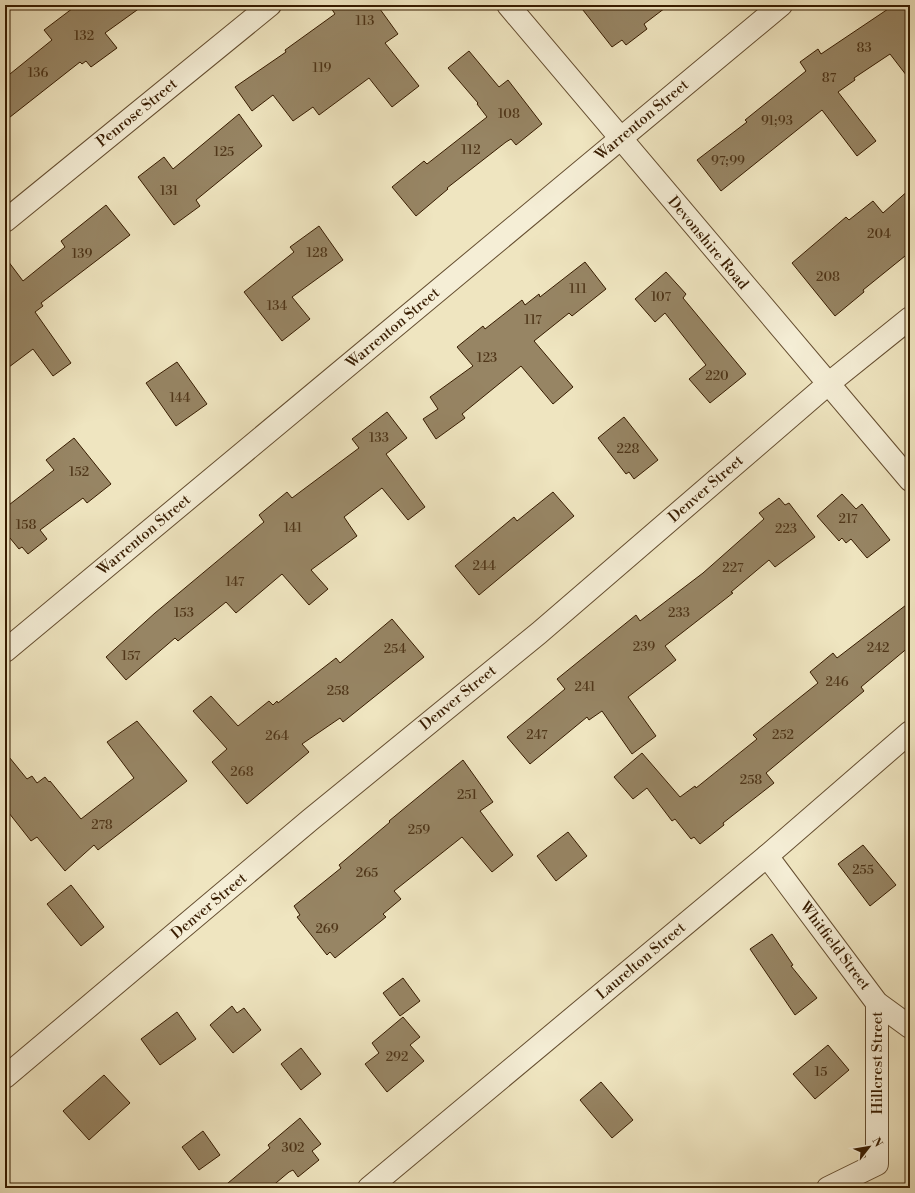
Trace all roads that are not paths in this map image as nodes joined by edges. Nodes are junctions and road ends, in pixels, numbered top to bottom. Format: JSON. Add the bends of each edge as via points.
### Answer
{"nodes":[{"id":1,"x":270,"y":5,"type":"edge"},
{"id":2,"x":508,"y":5,"type":"edge"},
{"id":3,"x":781,"y":5,"type":"edge"},
{"id":4,"x":619,"y":139,"type":"junction"},
{"id":5,"x":5,"y":221,"type":"edge"},
{"id":6,"x":910,"y":318,"type":"edge"},
{"id":7,"x":828,"y":384,"type":"junction"},
{"id":8,"x":910,"y":480,"type":"edge"},
{"id":9,"x":5,"y":651,"type":"edge"},
{"id":10,"x":910,"y":732,"type":"edge"},
{"id":11,"x":767,"y":856,"type":"junction"},
{"id":12,"x":877,"y":1002,"type":"junction"},
{"id":13,"x":910,"y":1027,"type":"edge"},
{"id":14,"x":5,"y":1077,"type":"edge"},
{"id":15,"x":369,"y":1188,"type":"edge"},
{"id":16,"x":828,"y":1188,"type":"edge"}],
"edges":[{"from":1,"to":5,"type":"street","name":"Penrose Street"},
{"from":2,"to":4,"type":"street","name":"Devonshire Road"},
{"from":3,"to":4,"type":"street","name":"Warrenton Street"},
{"from":4,"to":7,"type":"street","name":"Devonshire Road"},
{"from":4,"to":9,"type":"street","name":"Warrenton Street"},
{"from":6,"to":7,"type":"street","name":"Denver Street"},
{"from":7,"to":8,"type":"street","name":"Devonshire Road"},
{"from":7,"to":14,"type":"street","name":"Denver Street","via":[[538,633],[310,820]]},
{"from":10,"to":11,"type":"street","name":"Laurelton Street"},
{"from":11,"to":12,"type":"street","name":"Whitfield Street"},
{"from":11,"to":15,"type":"street","name":"Laurelton Street"},
{"from":12,"to":13,"type":"street","name":"Whitfield Street"},
{"from":12,"to":16,"type":"street","name":"Hillcrest Street","via":[[877,1164]]}]}
